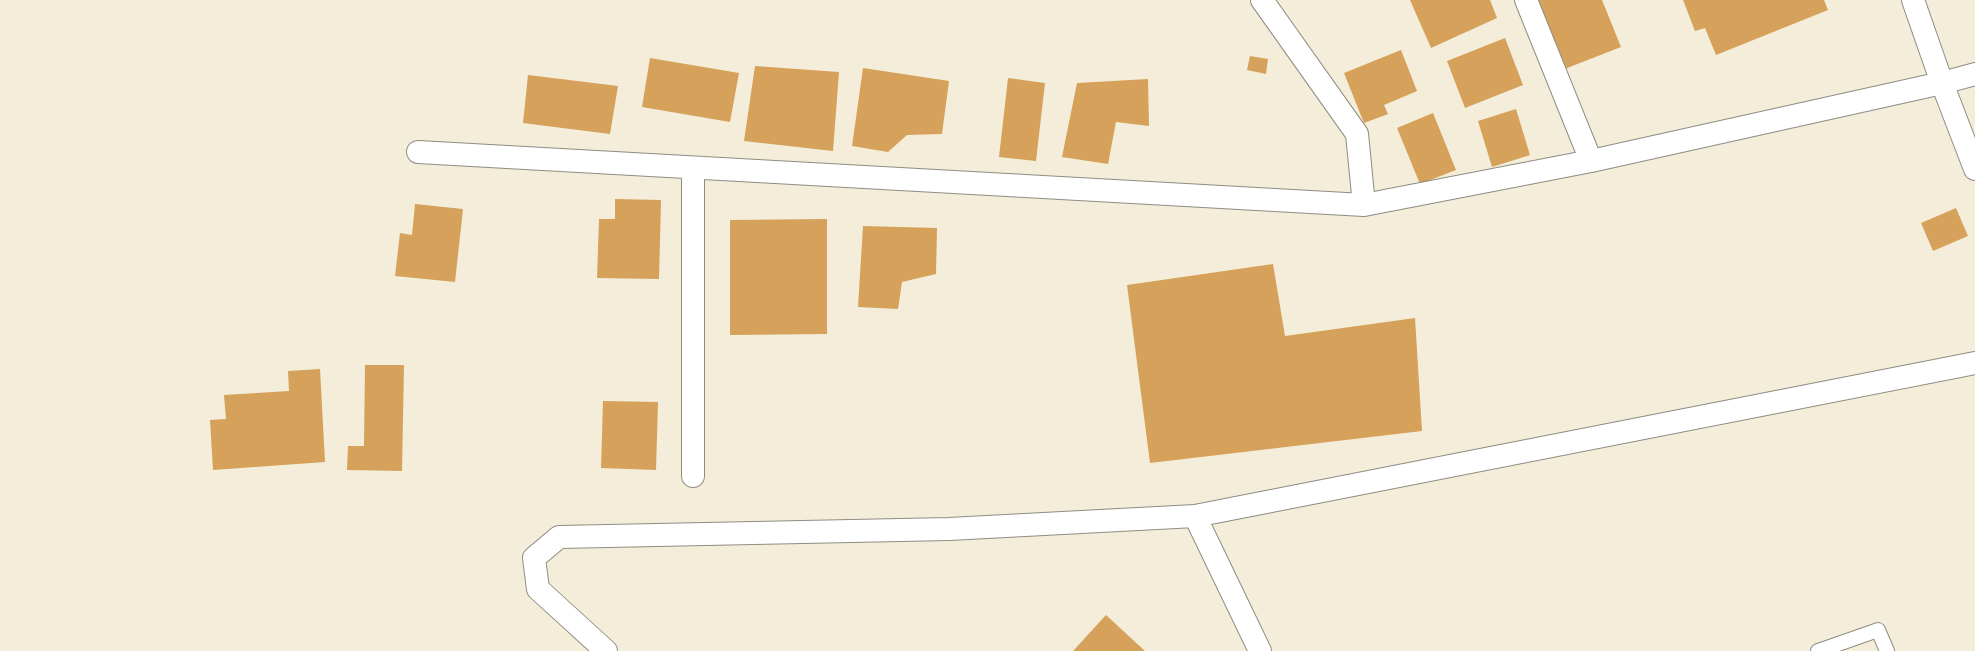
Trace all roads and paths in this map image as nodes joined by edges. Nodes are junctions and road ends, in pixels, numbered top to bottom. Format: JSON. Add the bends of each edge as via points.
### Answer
{"nodes":[{"id":1,"x":1262,"y":0,"type":"edge"},
{"id":2,"x":1526,"y":0,"type":"edge"},
{"id":3,"x":1913,"y":0,"type":"edge"},
{"id":4,"x":1975,"y":74,"type":"edge"},
{"id":5,"x":1942,"y":83,"type":"junction"},
{"id":6,"x":418,"y":152,"type":"dead end"},
{"id":7,"x":1591,"y":161,"type":"junction"},
{"id":8,"x":693,"y":169,"type":"junction"},
{"id":9,"x":1975,"y":169,"type":"edge"},
{"id":10,"x":1364,"y":205,"type":"junction"},
{"id":11,"x":1975,"y":363,"type":"edge"},
{"id":12,"x":693,"y":476,"type":"dead end"},
{"id":13,"x":1195,"y":516,"type":"junction"},
{"id":14,"x":606,"y":651,"type":"edge"},
{"id":15,"x":1260,"y":651,"type":"edge"},
{"id":16,"x":1818,"y":651,"type":"edge"},
{"id":17,"x":1887,"y":651,"type":"edge"}],
"edges":[{"from":1,"to":10,"type":"street","via":[[1357,134]]},
{"from":2,"to":7,"type":"street"},
{"from":3,"to":5,"type":"street"},
{"from":4,"to":5,"type":"street"},
{"from":5,"to":7,"type":"street"},
{"from":5,"to":9,"type":"street"},
{"from":6,"to":8,"type":"street"},
{"from":7,"to":10,"type":"street"},
{"from":8,"to":10,"type":"street"},
{"from":8,"to":12,"type":"street"},
{"from":11,"to":13,"type":"street"},
{"from":13,"to":14,"type":"street","via":[[949,529],[559,537],[534,558],[538,589]]},
{"from":13,"to":15,"type":"street"},
{"from":16,"to":17,"type":"lane","via":[[1878,630]]}]}
